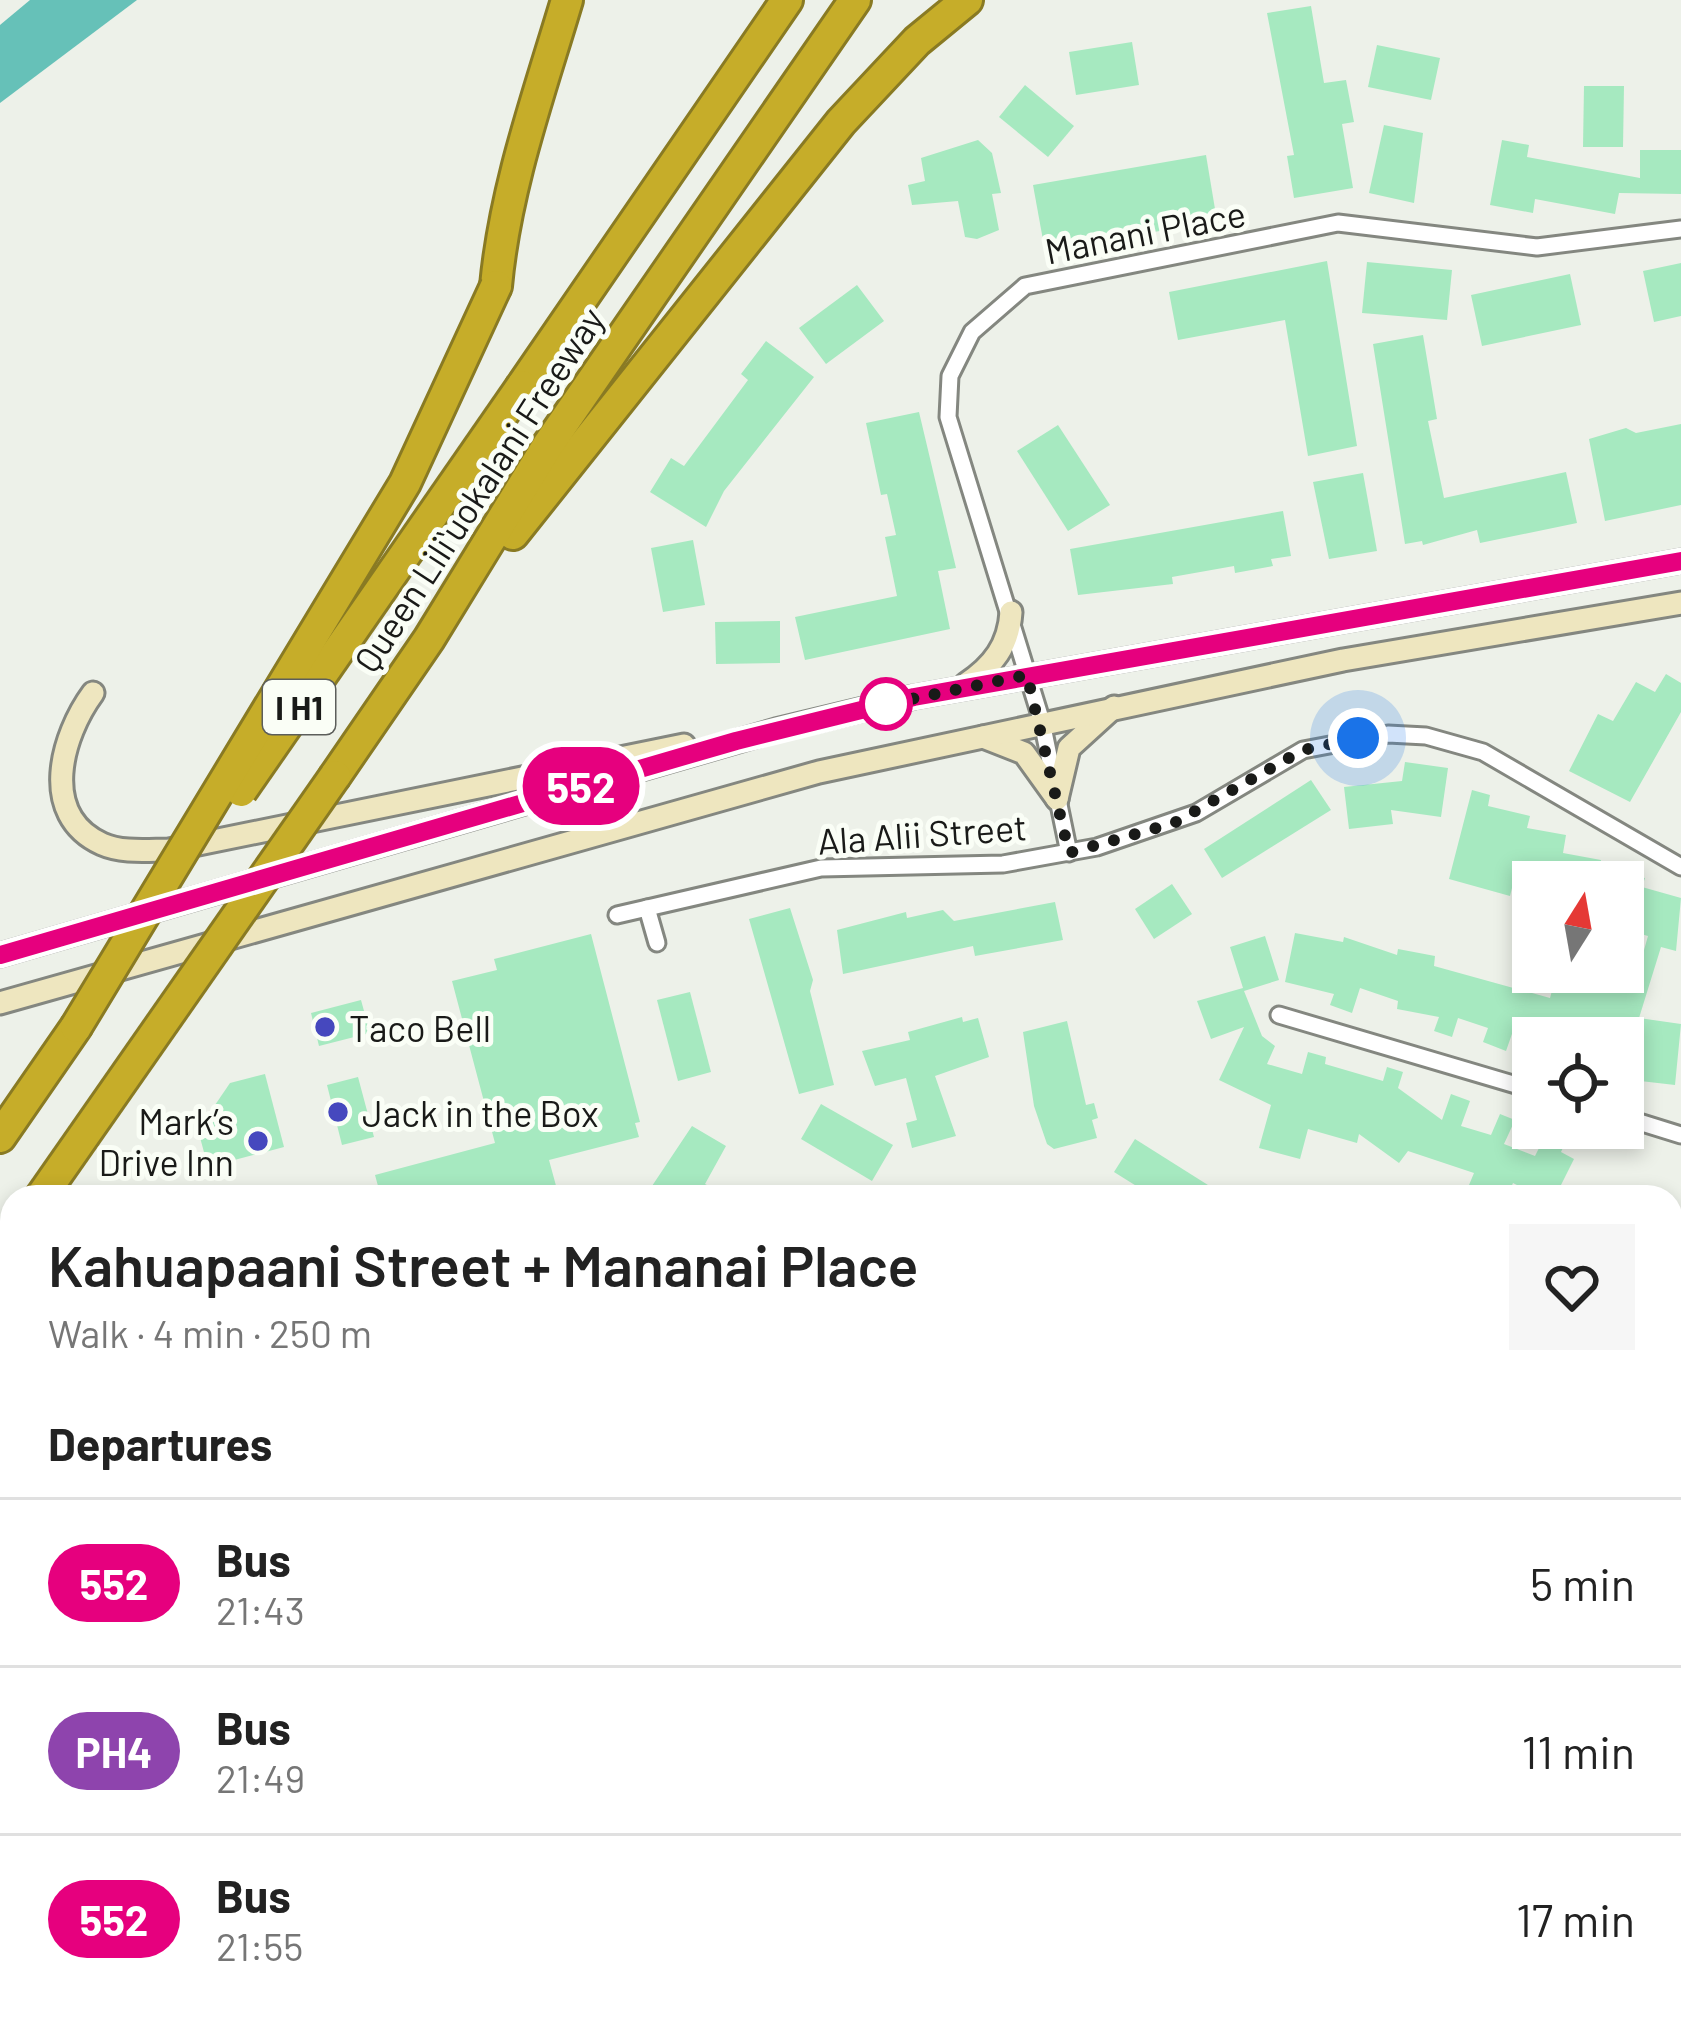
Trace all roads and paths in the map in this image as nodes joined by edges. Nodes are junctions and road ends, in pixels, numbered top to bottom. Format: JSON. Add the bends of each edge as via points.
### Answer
{"nodes":[{"id":1,"x":567,"y":0,"type":"edge"},
{"id":2,"x":787,"y":0,"type":"edge"},
{"id":3,"x":855,"y":0,"type":"edge"},
{"id":4,"x":967,"y":0,"type":"edge"},
{"id":5,"x":1681,"y":229,"type":"edge"},
{"id":6,"x":1681,"y":561,"type":"edge"},
{"id":7,"x":1681,"y":603,"type":"edge"},
{"id":8,"x":1011,"y":612,"type":"junction"},
{"id":9,"x":429,"y":639,"type":"junction"},
{"id":10,"x":1027,"y":675,"type":"junction"},
{"id":11,"x":957,"y":689,"type":"junction"},
{"id":12,"x":93,"y":693,"type":"dead end"},
{"id":13,"x":1115,"y":706,"type":"junction"},
{"id":14,"x":1042,"y":722,"type":"junction"},
{"id":15,"x":776,"y":730,"type":"junction"},
{"id":16,"x":983,"y":737,"type":"junction"},
{"id":17,"x":1057,"y":799,"type":"junction"},
{"id":18,"x":1069,"y":853,"type":"junction"},
{"id":19,"x":1681,"y":867,"type":"edge"},
{"id":20,"x":647,"y":908,"type":"junction"},
{"id":21,"x":617,"y":915,"type":"dead end"},
{"id":22,"x":657,"y":943,"type":"dead end"},
{"id":23,"x":0,"y":955,"type":"edge"},
{"id":24,"x":0,"y":1003,"type":"edge"},
{"id":25,"x":1279,"y":1016,"type":"dead end"},
{"id":26,"x":76,"y":1027,"type":"junction"},
{"id":27,"x":1512,"y":1084,"type":"edge"},
{"id":28,"x":1644,"y":1124,"type":"edge"},
{"id":29,"x":1681,"y":1135,"type":"edge"},
{"id":30,"x":0,"y":1137,"type":"edge"},
{"id":31,"x":49,"y":1185,"type":"edge"}],
"edges":[{"from":1,"to":26,"type":"highway","bridge":true,"via":[[515,176],[496,286],[405,483]]},
{"from":2,"to":26,"type":"highway","name":"Queen Liliʻuokalani Freeway","number":"I H1","bridge":true},
{"from":3,"to":9,"type":"highway","name":"Queen Liliʻuokalani Freeway","number":"I H1","via":[[548,445]]},
{"from":4,"to":9,"type":"highway","via":[[842,122]]},
{"from":5,"to":8,"type":"street","name":"Manani Place","via":[[1537,247],[1338,223],[1025,286],[972,332],[950,376],[948,417]]},
{"from":6,"to":10,"type":"main road"},
{"from":7,"to":13,"type":"main road"},
{"from":8,"to":10,"type":"street","name":"Manani Place"},
{"from":8,"to":11,"type":"main road","via":[[1006,642]]},
{"from":9,"to":31,"type":"highway","name":"Queen Liliʻuokalani Freeway","number":"I H1","bridge":true},
{"from":10,"to":11,"type":"main road"},
{"from":10,"to":14,"type":"street","name":"Manani Place"},
{"from":11,"to":15,"type":"main road"},
{"from":12,"to":15,"type":"main road","via":[[67,735],[61,787],[86,832],[130,850],[169,850],[596,759]]},
{"from":13,"to":14,"type":"main road"},
{"from":13,"to":17,"type":"main road","via":[[1069,748]]},
{"from":14,"to":16,"type":"main road"},
{"from":14,"to":17,"type":"street","name":"Manani Place"},
{"from":15,"to":23,"type":"main road"},
{"from":16,"to":17,"type":"main road","via":[[1024,752]]},
{"from":16,"to":24,"type":"main road","via":[[819,772]]},
{"from":17,"to":18,"type":"street","name":"Manani Place"},
{"from":18,"to":19,"type":"street","name":"Ala Alii Street","via":[[1196,813],[1303,750],[1408,734],[1515,767]]},
{"from":18,"to":20,"type":"street","name":"Ala Alii Street","via":[[983,866],[821,868]]},
{"from":20,"to":21,"type":"street","name":"Ala Alii Street"},
{"from":20,"to":22,"type":"street"},
{"from":25,"to":27,"type":"street"},
{"from":26,"to":30,"type":"highway","name":"Queen Liliʻuokalani Freeway","number":"I H1"},
{"from":28,"to":29,"type":"street"}]}
